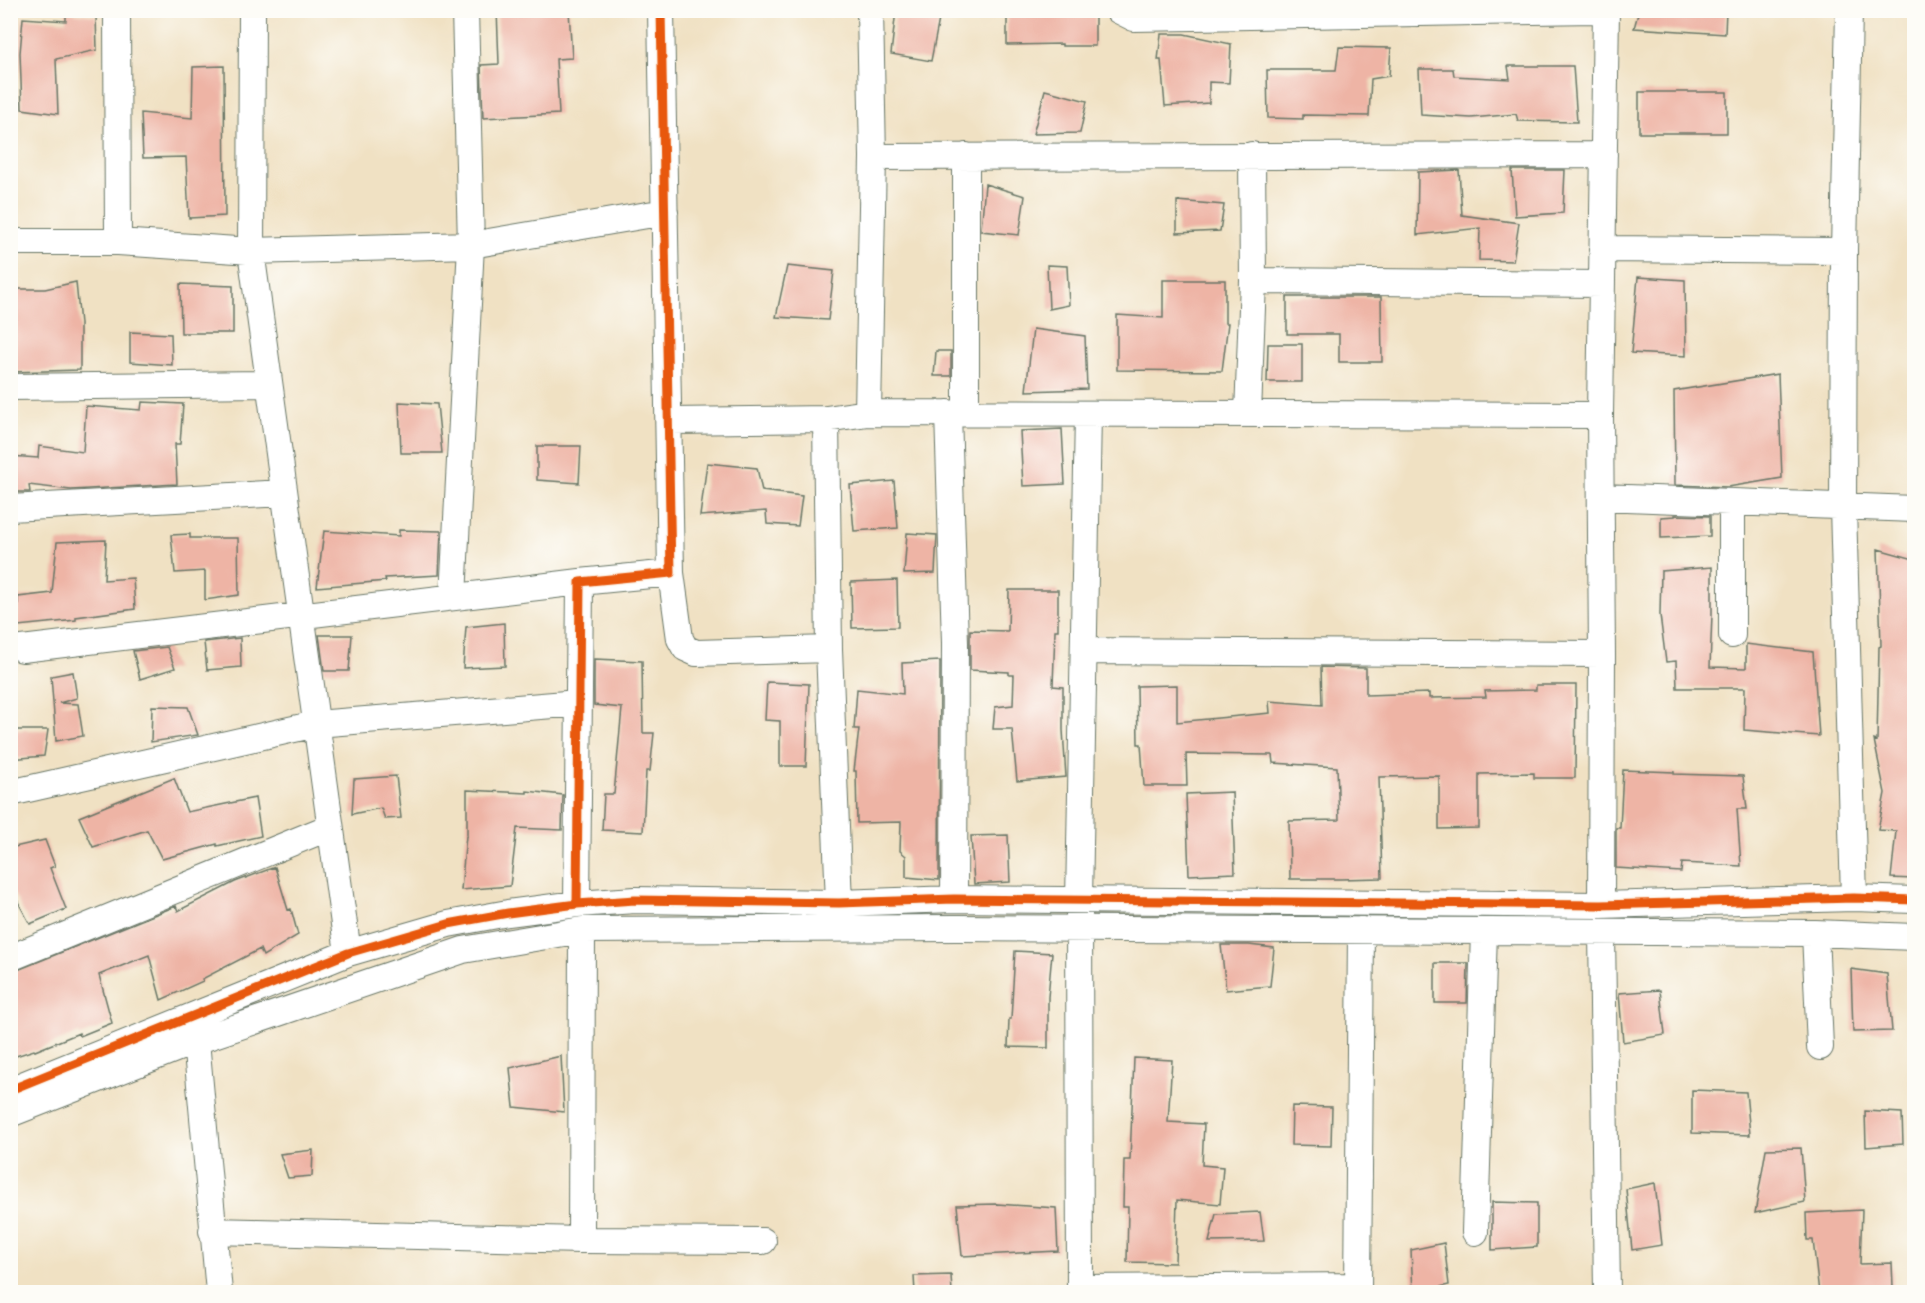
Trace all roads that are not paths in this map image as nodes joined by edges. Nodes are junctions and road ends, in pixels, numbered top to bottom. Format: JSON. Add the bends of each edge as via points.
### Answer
{"nodes":[{"id":1,"x":117,"y":10,"type":"edge"},
{"id":2,"x":252,"y":10,"type":"edge"},
{"id":3,"x":465,"y":10,"type":"edge"},
{"id":4,"x":662,"y":10,"type":"edge"},
{"id":5,"x":870,"y":10,"type":"edge"},
{"id":6,"x":1118,"y":10,"type":"edge"},
{"id":7,"x":1595,"y":10,"type":"edge"},
{"id":8,"x":1606,"y":10,"type":"edge"},
{"id":9,"x":1849,"y":10,"type":"edge"},
{"id":10,"x":1604,"y":154,"type":"junction"},
{"id":11,"x":1252,"y":155,"type":"junction"},
{"id":12,"x":966,"y":156,"type":"junction"},
{"id":13,"x":873,"y":157,"type":"junction"},
{"id":14,"x":665,"y":212,"type":"junction"},
{"id":15,"x":10,"y":242,"type":"edge"},
{"id":16,"x":118,"y":242,"type":"junction"},
{"id":17,"x":471,"y":245,"type":"junction"},
{"id":18,"x":1602,"y":249,"type":"junction"},
{"id":19,"x":251,"y":251,"type":"junction"},
{"id":20,"x":1844,"y":251,"type":"junction"},
{"id":21,"x":1253,"y":281,"type":"junction"},
{"id":22,"x":1602,"y":284,"type":"junction"},
{"id":23,"x":269,"y":384,"type":"junction"},
{"id":24,"x":10,"y":387,"type":"edge"},
{"id":25,"x":868,"y":413,"type":"junction"},
{"id":26,"x":957,"y":413,"type":"junction"},
{"id":27,"x":1088,"y":414,"type":"junction"},
{"id":28,"x":1248,"y":414,"type":"junction"},
{"id":29,"x":1600,"y":416,"type":"junction"},
{"id":30,"x":826,"y":419,"type":"junction"},
{"id":31,"x":670,"y":421,"type":"junction"},
{"id":32,"x":284,"y":493,"type":"junction"},
{"id":33,"x":1601,"y":497,"type":"junction"},
{"id":34,"x":1732,"y":502,"type":"junction"},
{"id":35,"x":1844,"y":507,"type":"junction"},
{"id":36,"x":10,"y":508,"type":"edge"},
{"id":37,"x":1914,"y":509,"type":"edge"},
{"id":38,"x":671,"y":573,"type":"junction"},
{"id":39,"x":580,"y":582,"type":"junction"},
{"id":40,"x":453,"y":597,"type":"junction"},
{"id":41,"x":301,"y":616,"type":"junction"},
{"id":42,"x":1732,"y":635,"type":"dead end"},
{"id":43,"x":22,"y":649,"type":"dead end"},
{"id":44,"x":830,"y":649,"type":"junction"},
{"id":45,"x":1084,"y":651,"type":"junction"},
{"id":46,"x":1602,"y":654,"type":"junction"},
{"id":47,"x":578,"y":703,"type":"junction"},
{"id":48,"x":316,"y":724,"type":"junction"},
{"id":49,"x":10,"y":793,"type":"edge"},
{"id":50,"x":330,"y":827,"type":"junction"},
{"id":51,"x":1854,"y":898,"type":"junction"},
{"id":52,"x":954,"y":899,"type":"junction"},
{"id":53,"x":1079,"y":900,"type":"junction"},
{"id":54,"x":1914,"y":900,"type":"edge"},
{"id":55,"x":839,"y":903,"type":"junction"},
{"id":56,"x":577,"y":904,"type":"junction"},
{"id":57,"x":1601,"y":904,"type":"junction"},
{"id":58,"x":1079,"y":929,"type":"junction"},
{"id":59,"x":582,"y":930,"type":"junction"},
{"id":60,"x":1361,"y":930,"type":"junction"},
{"id":61,"x":1484,"y":931,"type":"junction"},
{"id":62,"x":1602,"y":932,"type":"junction"},
{"id":63,"x":1815,"y":933,"type":"junction"},
{"id":64,"x":1914,"y":937,"type":"edge"},
{"id":65,"x":348,"y":953,"type":"junction"},
{"id":66,"x":10,"y":957,"type":"edge"},
{"id":67,"x":196,"y":1041,"type":"junction"},
{"id":68,"x":1820,"y":1047,"type":"dead end"},
{"id":69,"x":10,"y":1090,"type":"edge"},
{"id":70,"x":10,"y":1114,"type":"edge"},
{"id":71,"x":212,"y":1232,"type":"junction"},
{"id":72,"x":1474,"y":1232,"type":"dead end"},
{"id":73,"x":581,"y":1240,"type":"junction"},
{"id":74,"x":763,"y":1241,"type":"dead end"},
{"id":75,"x":1358,"y":1289,"type":"edge"},
{"id":76,"x":1080,"y":1290,"type":"edge"},
{"id":77,"x":219,"y":1293,"type":"edge"},
{"id":78,"x":1607,"y":1293,"type":"edge"}],
"edges":[{"from":1,"to":16,"type":"street"},
{"from":2,"to":19,"type":"street"},
{"from":3,"to":17,"type":"street"},
{"from":4,"to":14,"type":"street"},
{"from":5,"to":13,"type":"street"},
{"from":6,"to":7,"type":"street","via":[[1134,18]]},
{"from":8,"to":10,"type":"street"},
{"from":9,"to":20,"type":"street"},
{"from":10,"to":11,"type":"street"},
{"from":10,"to":18,"type":"street"},
{"from":11,"to":12,"type":"street"},
{"from":11,"to":21,"type":"street"},
{"from":12,"to":13,"type":"street"},
{"from":12,"to":26,"type":"street"},
{"from":13,"to":25,"type":"street"},
{"from":14,"to":17,"type":"street"},
{"from":14,"to":31,"type":"street"},
{"from":15,"to":16,"type":"street"},
{"from":16,"to":19,"type":"street"},
{"from":17,"to":19,"type":"street"},
{"from":17,"to":40,"type":"street"},
{"from":18,"to":20,"type":"street"},
{"from":18,"to":22,"type":"street"},
{"from":19,"to":23,"type":"street"},
{"from":20,"to":35,"type":"street"},
{"from":21,"to":22,"type":"street"},
{"from":21,"to":28,"type":"street"},
{"from":22,"to":29,"type":"street"},
{"from":23,"to":24,"type":"street"},
{"from":23,"to":32,"type":"street"},
{"from":25,"to":26,"type":"street"},
{"from":25,"to":30,"type":"street"},
{"from":26,"to":27,"type":"street"},
{"from":26,"to":52,"type":"street"},
{"from":27,"to":28,"type":"street"},
{"from":27,"to":45,"type":"street"},
{"from":28,"to":29,"type":"street"},
{"from":29,"to":33,"type":"street"},
{"from":30,"to":31,"type":"street"},
{"from":30,"to":44,"type":"street"},
{"from":31,"to":38,"type":"street"},
{"from":32,"to":36,"type":"street"},
{"from":32,"to":41,"type":"street"},
{"from":33,"to":34,"type":"street"},
{"from":33,"to":46,"type":"street"},
{"from":34,"to":35,"type":"street"},
{"from":34,"to":42,"type":"street"},
{"from":35,"to":37,"type":"street"},
{"from":35,"to":51,"type":"street"},
{"from":38,"to":39,"type":"street"},
{"from":38,"to":44,"type":"street","via":[[680,639],[685,648],[696,653]]},
{"from":39,"to":40,"type":"street"},
{"from":39,"to":47,"type":"street"},
{"from":40,"to":41,"type":"street"},
{"from":41,"to":43,"type":"street"},
{"from":41,"to":48,"type":"street"},
{"from":44,"to":55,"type":"street"},
{"from":45,"to":46,"type":"street"},
{"from":45,"to":53,"type":"street"},
{"from":46,"to":57,"type":"street"},
{"from":47,"to":48,"type":"street"},
{"from":47,"to":56,"type":"street"},
{"from":48,"to":49,"type":"street"},
{"from":48,"to":50,"type":"street"},
{"from":50,"to":65,"type":"street"},
{"from":50,"to":66,"type":"street"},
{"from":51,"to":54,"type":"street"},
{"from":51,"to":57,"type":"street"},
{"from":52,"to":53,"type":"street"},
{"from":52,"to":55,"type":"street"},
{"from":53,"to":57,"type":"street"},
{"from":53,"to":58,"type":"street"},
{"from":55,"to":56,"type":"street","via":[[635,900]]},
{"from":56,"to":65,"type":"street","via":[[448,924]]},
{"from":58,"to":59,"type":"street"},
{"from":58,"to":60,"type":"street"},
{"from":58,"to":76,"type":"street"},
{"from":59,"to":67,"type":"street","via":[[464,950]]},
{"from":59,"to":73,"type":"street"},
{"from":60,"to":61,"type":"street"},
{"from":60,"to":75,"type":"street"},
{"from":61,"to":62,"type":"street"},
{"from":61,"to":72,"type":"street"},
{"from":62,"to":63,"type":"street"},
{"from":62,"to":78,"type":"street"},
{"from":63,"to":64,"type":"street"},
{"from":63,"to":68,"type":"street"},
{"from":65,"to":69,"type":"street"},
{"from":67,"to":70,"type":"street"},
{"from":67,"to":71,"type":"street"},
{"from":71,"to":73,"type":"street"},
{"from":71,"to":77,"type":"street"},
{"from":73,"to":74,"type":"street"},
{"from":75,"to":76,"type":"street"}]}
